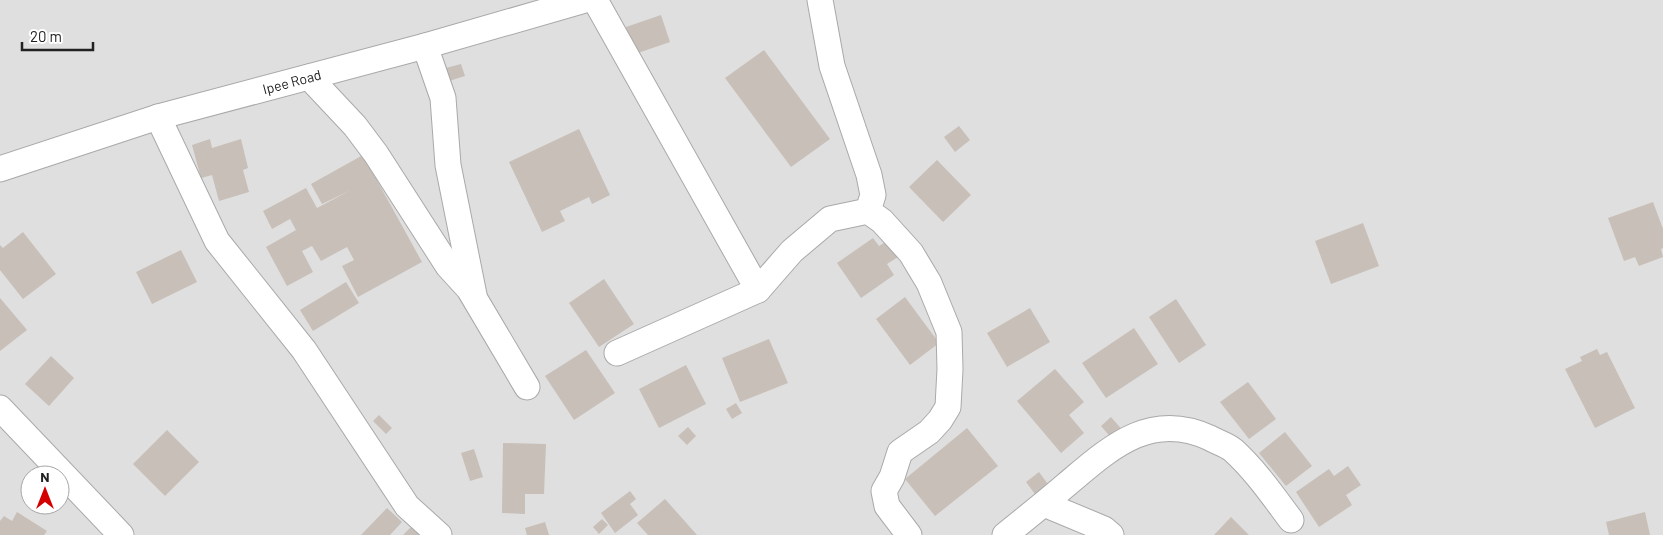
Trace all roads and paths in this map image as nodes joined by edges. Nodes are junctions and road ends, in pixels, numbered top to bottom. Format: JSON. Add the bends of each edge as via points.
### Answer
{"nodes":[{"id":1,"x":585,"y":0,"type":"edge"},
{"id":2,"x":595,"y":0,"type":"edge"},
{"id":3,"x":820,"y":0,"type":"edge"},
{"id":4,"x":425,"y":46,"type":"junction"},
{"id":5,"x":309,"y":77,"type":"junction"},
{"id":6,"x":158,"y":117,"type":"junction"},
{"id":7,"x":0,"y":169,"type":"edge"},
{"id":8,"x":868,"y":211,"type":"junction"},
{"id":9,"x":758,"y":290,"type":"junction"},
{"id":10,"x":475,"y":298,"type":"junction"},
{"id":11,"x":617,"y":353,"type":"dead end"},
{"id":12,"x":527,"y":387,"type":"dead end"},
{"id":13,"x":0,"y":408,"type":"edge"},
{"id":14,"x":1044,"y":504,"type":"junction"},
{"id":15,"x":1291,"y":520,"type":"dead end"},
{"id":16,"x":107,"y":529,"type":"edge"},
{"id":17,"x":439,"y":535,"type":"edge"},
{"id":18,"x":909,"y":535,"type":"edge"},
{"id":19,"x":1004,"y":535,"type":"edge"},
{"id":20,"x":1111,"y":535,"type":"edge"}],
"edges":[{"from":1,"to":4,"type":"street","name":"Ipee Road"},
{"from":2,"to":9,"type":"street"},
{"from":3,"to":8,"type":"street","via":[[832,66],[869,175],[873,195]]},
{"from":4,"to":5,"type":"street","name":"Ipee Road"},
{"from":4,"to":10,"type":"street","via":[[443,98],[448,165]]},
{"from":5,"to":6,"type":"street","name":"Ipee Road"},
{"from":5,"to":10,"type":"street","via":[[355,126],[448,266]]},
{"from":6,"to":7,"type":"street","name":"Ipee Road"},
{"from":6,"to":17,"type":"street","via":[[218,241],[304,350],[407,506]]},
{"from":8,"to":9,"type":"street","via":[[830,219],[792,251]]},
{"from":8,"to":18,"type":"street","via":[[882,221],[911,253],[929,283],[949,332],[948,407],[929,432],[900,452],[884,491],[887,506]]},
{"from":9,"to":11,"type":"street"},
{"from":10,"to":12,"type":"street"},
{"from":13,"to":16,"type":"street"},
{"from":14,"to":15,"type":"street","via":[[1106,451],[1130,437],[1146,430],[1180,428],[1202,434],[1232,449],[1257,475]]},
{"from":14,"to":19,"type":"street"},
{"from":14,"to":20,"type":"street","via":[[1104,529]]}]}
